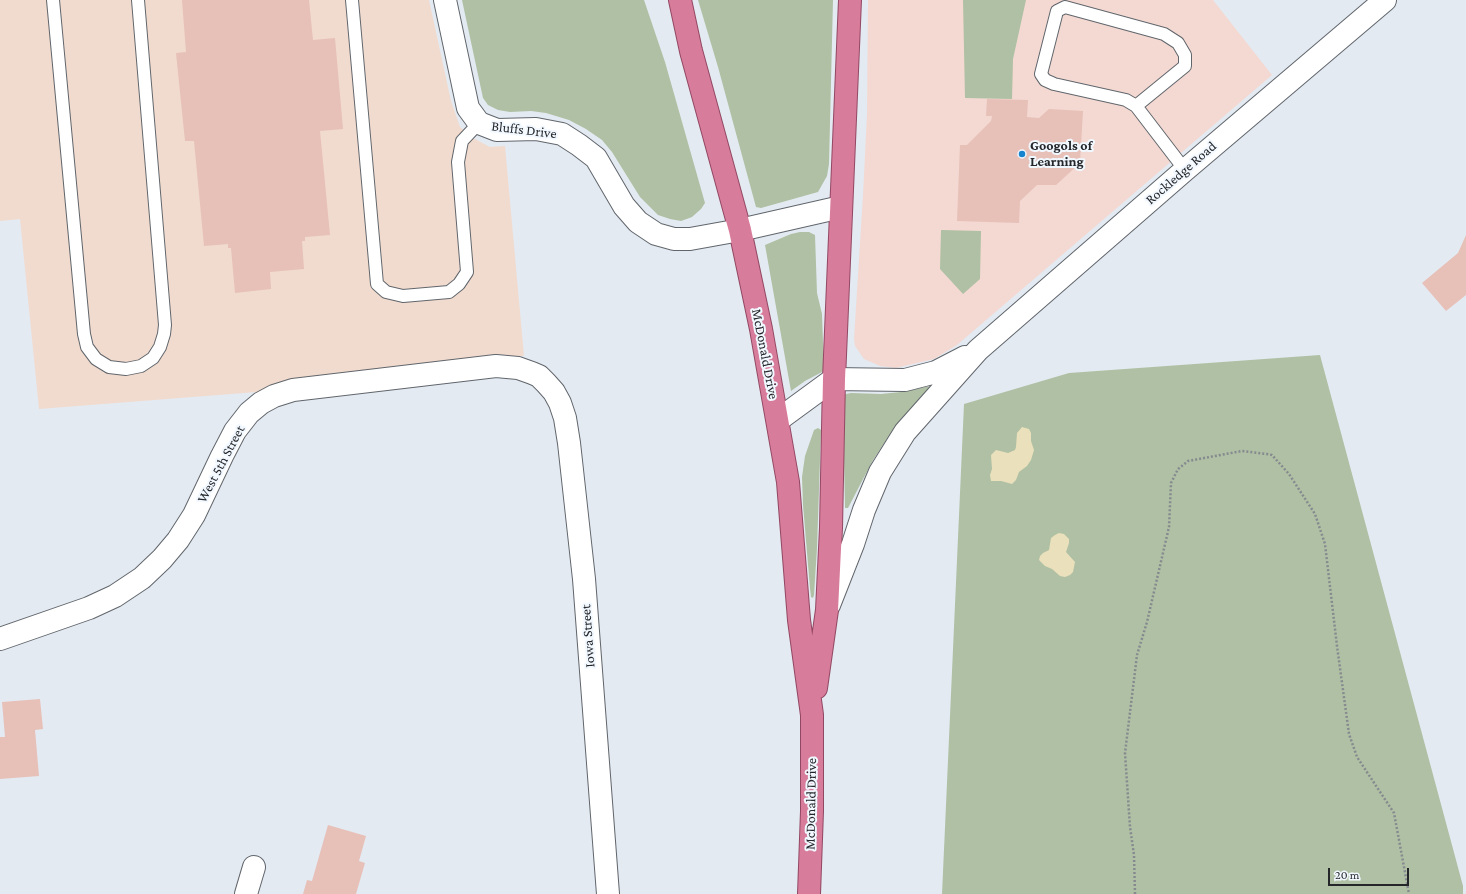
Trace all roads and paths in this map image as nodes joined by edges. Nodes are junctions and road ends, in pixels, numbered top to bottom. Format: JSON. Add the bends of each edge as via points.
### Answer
{"nodes":[{"id":1,"x":53,"y":0,"type":"edge"},
{"id":2,"x":138,"y":0,"type":"edge"},
{"id":3,"x":352,"y":0,"type":"edge"},
{"id":4,"x":445,"y":0,"type":"edge"},
{"id":5,"x":667,"y":0,"type":"edge"},
{"id":6,"x":680,"y":0,"type":"edge"},
{"id":7,"x":850,"y":0,"type":"edge"},
{"id":8,"x":1386,"y":0,"type":"edge"},
{"id":9,"x":691,"y":51,"type":"junction"},
{"id":10,"x":1136,"y":106,"type":"junction"},
{"id":11,"x":479,"y":123,"type":"junction"},
{"id":12,"x":1185,"y":170,"type":"junction"},
{"id":13,"x":841,"y":207,"type":"junction"},
{"id":14,"x":740,"y":230,"type":"junction"},
{"id":15,"x":978,"y":350,"type":"junction"},
{"id":16,"x":834,"y":379,"type":"junction"},
{"id":17,"x":546,"y":383,"type":"joint"},
{"id":18,"x":778,"y":420,"type":"junction"},
{"id":19,"x":827,"y":610,"type":"junction"},
{"id":20,"x":0,"y":639,"type":"edge"},
{"id":21,"x":812,"y":715,"type":"junction"},
{"id":22,"x":254,"y":867,"type":"dead end"},
{"id":23,"x":246,"y":894,"type":"edge"},
{"id":24,"x":608,"y":894,"type":"edge"},
{"id":25,"x":809,"y":894,"type":"edge"},
{"id":26,"x":1135,"y":894,"type":"edge"},
{"id":27,"x":1409,"y":894,"type":"edge"}],
"edges":[{"from":1,"to":2,"type":"lane","via":[[84,334],[88,347],[96,359],[109,367],[126,369],[141,366],[152,358],[160,347],[165,325]]},
{"from":3,"to":11,"type":"lane","via":[[377,284],[386,292],[403,296],[449,292],[459,284],[467,272],[458,162],[462,141]]},
{"from":4,"to":11,"type":"street","name":"Bluffs Drive","via":[[468,108]]},
{"from":5,"to":9,"type":"highway"},
{"from":6,"to":9,"type":"highway","name":"McDonald Drive"},
{"from":7,"to":13,"type":"highway","name":"McDonald Drive"},
{"from":8,"to":12,"type":"street","name":"Rockledge Road"},
{"from":9,"to":14,"type":"highway","name":"McDonald Drive"},
{"from":10,"to":10,"type":"lane","via":[[1185,66],[1185,55],[1178,43],[1164,34],[1065,7],[1057,11],[1041,74],[1045,80],[1126,100]]},
{"from":10,"to":12,"type":"lane"},
{"from":11,"to":14,"type":"street","name":"Bluffs Drive","via":[[497,130],[536,129],[562,134],[596,158],[624,206],[638,222],[656,234],[674,239],[690,239]]},
{"from":12,"to":15,"type":"street","name":"Rockledge Road"},
{"from":13,"to":14,"type":"street","name":"Bluffs Drive"},
{"from":13,"to":16,"type":"highway","name":"McDonald Drive"},
{"from":14,"to":18,"type":"highway","name":"McDonald Drive"},
{"from":15,"to":16,"type":"street","via":[[936,372],[905,380]]},
{"from":15,"to":19,"type":"street","via":[[905,432],[880,472]]},
{"from":16,"to":18,"type":"street"},
{"from":16,"to":19,"type":"highway","name":"McDonald Drive"},
{"from":17,"to":20,"type":"street","name":"West 5th Street","via":[[539,376],[518,368],[496,366],[293,390],[274,396],[249,413],[235,431],[178,540],[142,578],[115,596],[89,608]]},
{"from":17,"to":24,"type":"street","name":"Iowa Street","via":[[560,403],[569,443],[584,579]]},
{"from":18,"to":21,"type":"highway","name":"McDonald Drive","via":[[788,482],[799,620]]},
{"from":19,"to":21,"type":"highway","name":"McDonald Drive"},
{"from":21,"to":25,"type":"highway","name":"McDonald Drive"},
{"from":22,"to":23,"type":"street"},
{"from":26,"to":27,"type":"path","via":[[1125,753],[1137,655],[1169,527],[1171,483],[1178,469],[1188,461],[1242,451],[1272,456],[1289,474],[1315,514],[1326,544],[1349,734],[1357,757],[1394,813]]}]}
